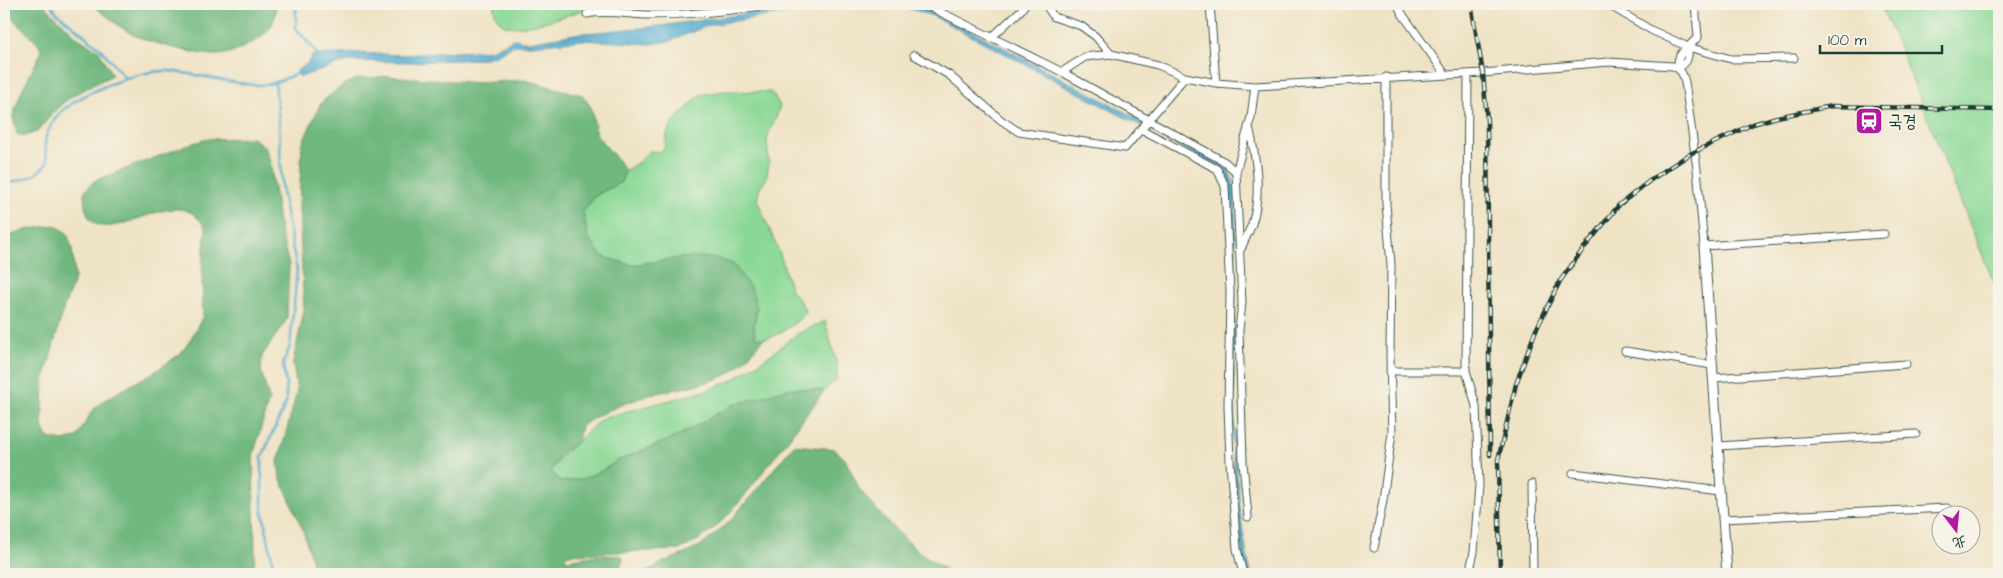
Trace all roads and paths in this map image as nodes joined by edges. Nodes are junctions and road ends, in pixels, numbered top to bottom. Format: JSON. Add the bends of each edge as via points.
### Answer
{"nodes":[{"id":1,"x":776,"y":4,"type":"edge"},
{"id":2,"x":924,"y":4,"type":"edge"},
{"id":3,"x":1025,"y":4,"type":"edge"},
{"id":4,"x":1045,"y":4,"type":"edge"},
{"id":5,"x":1210,"y":4,"type":"edge"},
{"id":6,"x":1397,"y":4,"type":"edge"},
{"id":7,"x":1607,"y":4,"type":"edge"},
{"id":8,"x":1695,"y":4,"type":"edge"},
{"id":9,"x":587,"y":14,"type":"dead end"},
{"id":10,"x":991,"y":38,"type":"junction"},
{"id":11,"x":1688,"y":47,"type":"junction"},
{"id":12,"x":1111,"y":54,"type":"junction"},
{"id":13,"x":914,"y":55,"type":"dead end"},
{"id":14,"x":1794,"y":58,"type":"dead end"},
{"id":15,"x":1678,"y":68,"type":"junction"},
{"id":16,"x":1062,"y":72,"type":"junction"},
{"id":17,"x":1468,"y":74,"type":"junction"},
{"id":18,"x":1446,"y":75,"type":"junction"},
{"id":19,"x":1185,"y":77,"type":"junction"},
{"id":20,"x":1386,"y":77,"type":"junction"},
{"id":21,"x":1216,"y":83,"type":"junction"},
{"id":22,"x":1255,"y":86,"type":"junction"},
{"id":23,"x":1249,"y":124,"type":"junction"},
{"id":24,"x":1144,"y":125,"type":"junction"},
{"id":25,"x":1236,"y":172,"type":"junction"},
{"id":26,"x":1884,"y":234,"type":"dead end"},
{"id":27,"x":1704,"y":246,"type":"junction"},
{"id":28,"x":1240,"y":252,"type":"junction"},
{"id":29,"x":1625,"y":351,"type":"dead end"},
{"id":30,"x":1906,"y":364,"type":"dead end"},
{"id":31,"x":1712,"y":365,"type":"junction"},
{"id":32,"x":1390,"y":371,"type":"junction"},
{"id":33,"x":1466,"y":372,"type":"junction"},
{"id":34,"x":1713,"y":378,"type":"junction"},
{"id":35,"x":1916,"y":434,"type":"dead end"},
{"id":36,"x":1718,"y":446,"type":"junction"},
{"id":37,"x":1573,"y":474,"type":"dead end"},
{"id":38,"x":1532,"y":484,"type":"dead end"},
{"id":39,"x":1721,"y":491,"type":"junction"},
{"id":40,"x":1930,"y":509,"type":"edge"},
{"id":41,"x":1248,"y":516,"type":"dead end"},
{"id":42,"x":1723,"y":520,"type":"junction"},
{"id":43,"x":1374,"y":548,"type":"dead end"},
{"id":44,"x":1243,"y":574,"type":"edge"},
{"id":45,"x":1470,"y":574,"type":"edge"},
{"id":46,"x":1533,"y":574,"type":"edge"},
{"id":47,"x":1727,"y":574,"type":"edge"}],
"edges":[{"from":1,"to":9,"type":"street","via":[[723,12]]},
{"from":2,"to":10,"type":"street"},
{"from":3,"to":10,"type":"street"},
{"from":4,"to":12,"type":"street","via":[[1054,17],[1081,26]]},
{"from":5,"to":21,"type":"street"},
{"from":6,"to":18,"type":"street"},
{"from":7,"to":11,"type":"street","via":[[1650,30]]},
{"from":8,"to":11,"type":"street","via":[[1698,37]]},
{"from":10,"to":16,"type":"street"},
{"from":11,"to":14,"type":"street","via":[[1731,59]]},
{"from":11,"to":15,"type":"street","via":[[1680,54]]},
{"from":12,"to":16,"type":"street","via":[[1085,57]]},
{"from":12,"to":19,"type":"street","via":[[1158,65]]},
{"from":13,"to":24,"type":"street","via":[[949,75],[1019,132],[1125,148]]},
{"from":15,"to":17,"type":"street","via":[[1608,62]]},
{"from":15,"to":27,"type":"street","via":[[1685,82]]},
{"from":16,"to":24,"type":"street"},
{"from":17,"to":18,"type":"street"},
{"from":17,"to":33,"type":"street"},
{"from":18,"to":20,"type":"street"},
{"from":19,"to":21,"type":"street"},
{"from":19,"to":24,"type":"street"},
{"from":20,"to":22,"type":"street"},
{"from":20,"to":32,"type":"street"},
{"from":21,"to":22,"type":"street"},
{"from":22,"to":23,"type":"street"},
{"from":23,"to":25,"type":"street"},
{"from":23,"to":28,"type":"street","via":[[1256,164],[1256,208]]},
{"from":24,"to":25,"type":"street","via":[[1225,162]]},
{"from":24,"to":44,"type":"street","via":[[1208,163],[1217,170],[1225,186],[1230,293],[1230,462],[1237,550]]},
{"from":25,"to":28,"type":"street"},
{"from":26,"to":27,"type":"street"},
{"from":27,"to":31,"type":"street"},
{"from":28,"to":41,"type":"street","via":[[1242,453]]},
{"from":29,"to":31,"type":"street"},
{"from":30,"to":34,"type":"street"},
{"from":31,"to":34,"type":"street"},
{"from":32,"to":33,"type":"street"},
{"from":32,"to":43,"type":"street","via":[[1392,433]]},
{"from":33,"to":45,"type":"street","via":[[1476,406],[1479,485]]},
{"from":34,"to":36,"type":"street"},
{"from":35,"to":36,"type":"street"},
{"from":36,"to":39,"type":"street"},
{"from":37,"to":39,"type":"street"},
{"from":38,"to":46,"type":"street"},
{"from":39,"to":42,"type":"street"},
{"from":40,"to":42,"type":"street"},
{"from":42,"to":47,"type":"street"}]}
